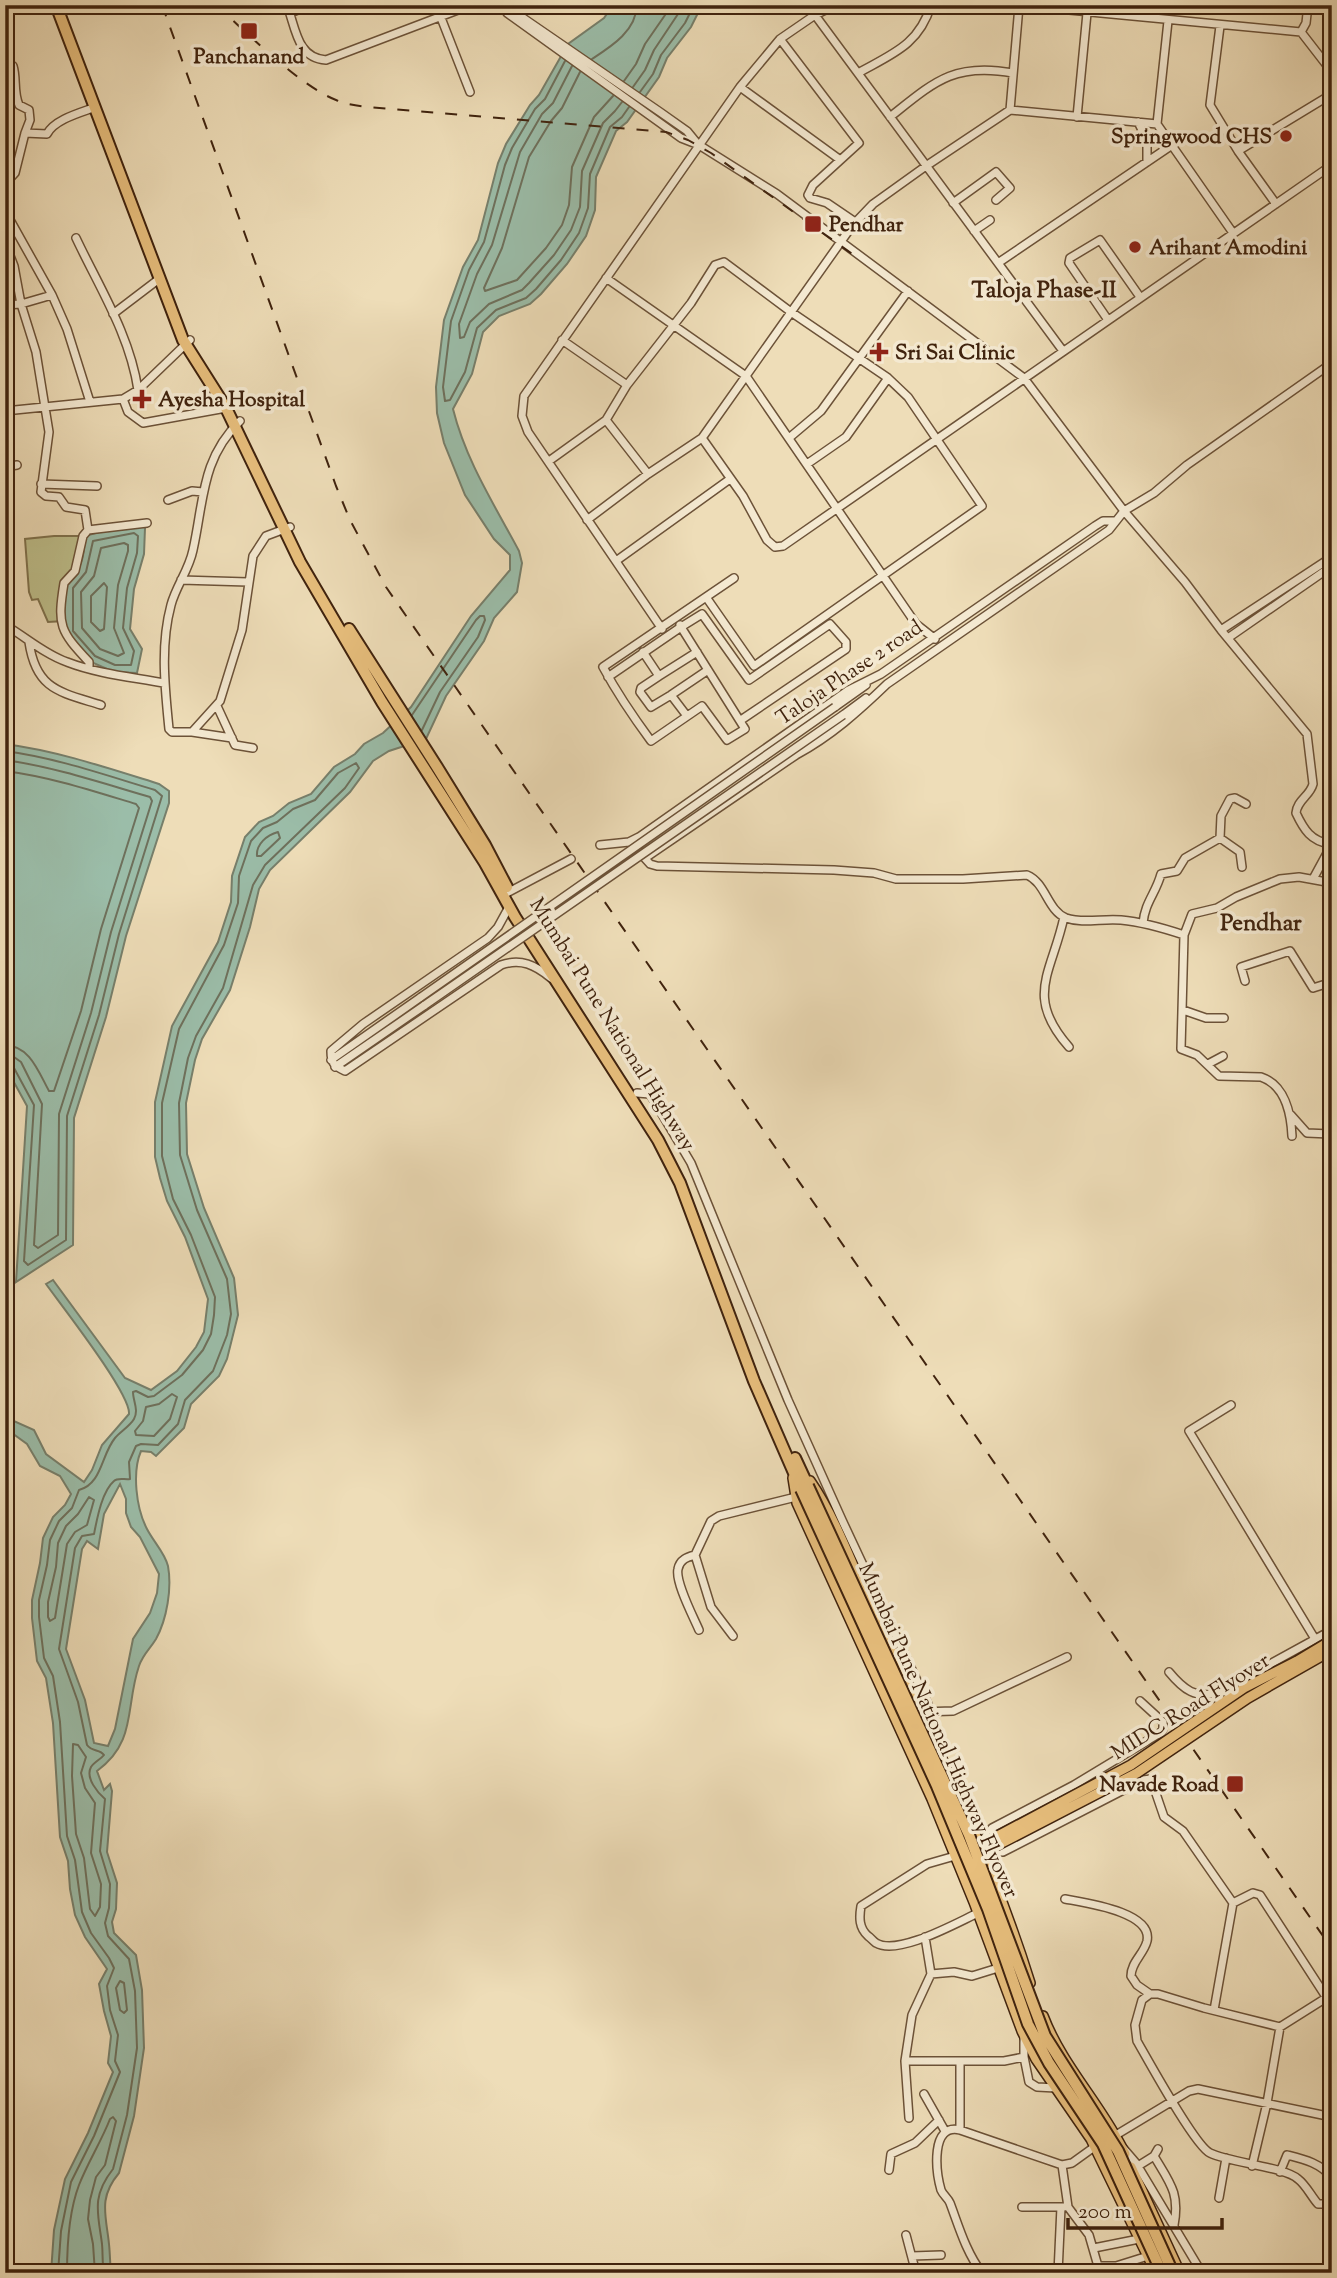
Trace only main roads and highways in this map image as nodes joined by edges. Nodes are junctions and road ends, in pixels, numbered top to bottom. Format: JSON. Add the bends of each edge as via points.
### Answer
{"nodes":[{"id":1,"x":56,"y":5,"type":"edge"},
{"id":2,"x":63,"y":5,"type":"edge"},
{"id":3,"x":188,"y":342,"type":"junction"},
{"id":4,"x":237,"y":423,"type":"junction"},
{"id":5,"x":287,"y":528,"type":"junction"},
{"id":6,"x":433,"y":770,"type":"junction"},
{"id":7,"x":507,"y":894,"type":"junction"},
{"id":8,"x":795,"y":1466,"type":"junction"},
{"id":9,"x":802,"y":1491,"type":"junction"},
{"id":10,"x":1332,"y":1640,"type":"edge"},
{"id":11,"x":1332,"y":1650,"type":"edge"},
{"id":12,"x":994,"y":1842,"type":"junction"},
{"id":13,"x":982,"y":1848,"type":"junction"},
{"id":14,"x":956,"y":1856,"type":"junction"},
{"id":15,"x":1156,"y":2273,"type":"edge"},
{"id":16,"x":1162,"y":2273,"type":"edge"},
{"id":17,"x":1173,"y":2273,"type":"edge"},
{"id":18,"x":1180,"y":2273,"type":"edge"}],
"edges":[{"from":1,"to":3,"type":"highway","via":[[159,279]]},
{"from":2,"to":3,"type":"highway"},
{"from":3,"to":4,"type":"highway"},
{"from":3,"to":4,"type":"highway"},
{"from":4,"to":5,"type":"highway"},
{"from":5,"to":6,"type":"highway","name":"Mumbai Pune National Highway","via":[[394,696]]},
{"from":5,"to":6,"type":"highway","name":"Mumbai Pune National Highway","via":[[300,562],[382,702]]},
{"from":6,"to":7,"type":"highway","name":"Mumbai Pune National Highway"},
{"from":7,"to":8,"type":"highway","name":"Mumbai Pune National Highway","via":[[664,1137]]},
{"from":7,"to":8,"type":"highway","name":"Mumbai Pune National Highway","via":[[509,907],[645,1118],[680,1183],[754,1381]]},
{"from":8,"to":9,"type":"highway","name":"Mumbai Pune National Highway Flyover"},
{"from":8,"to":13,"type":"main road","via":[[820,1496]]},
{"from":9,"to":14,"type":"main road"},
{"from":9,"to":16,"type":"highway","name":"Mumbai Pune National Highway Flyover","bridge":true,"via":[[937,1786],[988,1909],[1028,2024],[1103,2144]]},
{"from":9,"to":17,"type":"highway","name":"Mumbai Pune National Highway Flyover","bridge":true,"via":[[969,1835],[1045,2036],[1118,2151]]},
{"from":10,"to":12,"type":"main road","name":"MIDC Road Flyover","bridge":true,"via":[[1244,1688],[1131,1765]]},
{"from":11,"to":12,"type":"main road","name":"MIDC Road Flyover","bridge":true,"via":[[1248,1698],[1137,1773]]},
{"from":12,"to":13,"type":"main road"},
{"from":13,"to":14,"type":"main road","via":[[962,1858]]},
{"from":13,"to":18,"type":"main road","via":[[1046,2025],[1115,2135]]},
{"from":14,"to":15,"type":"main road","via":[[1024,2036],[1095,2146]]}]}
